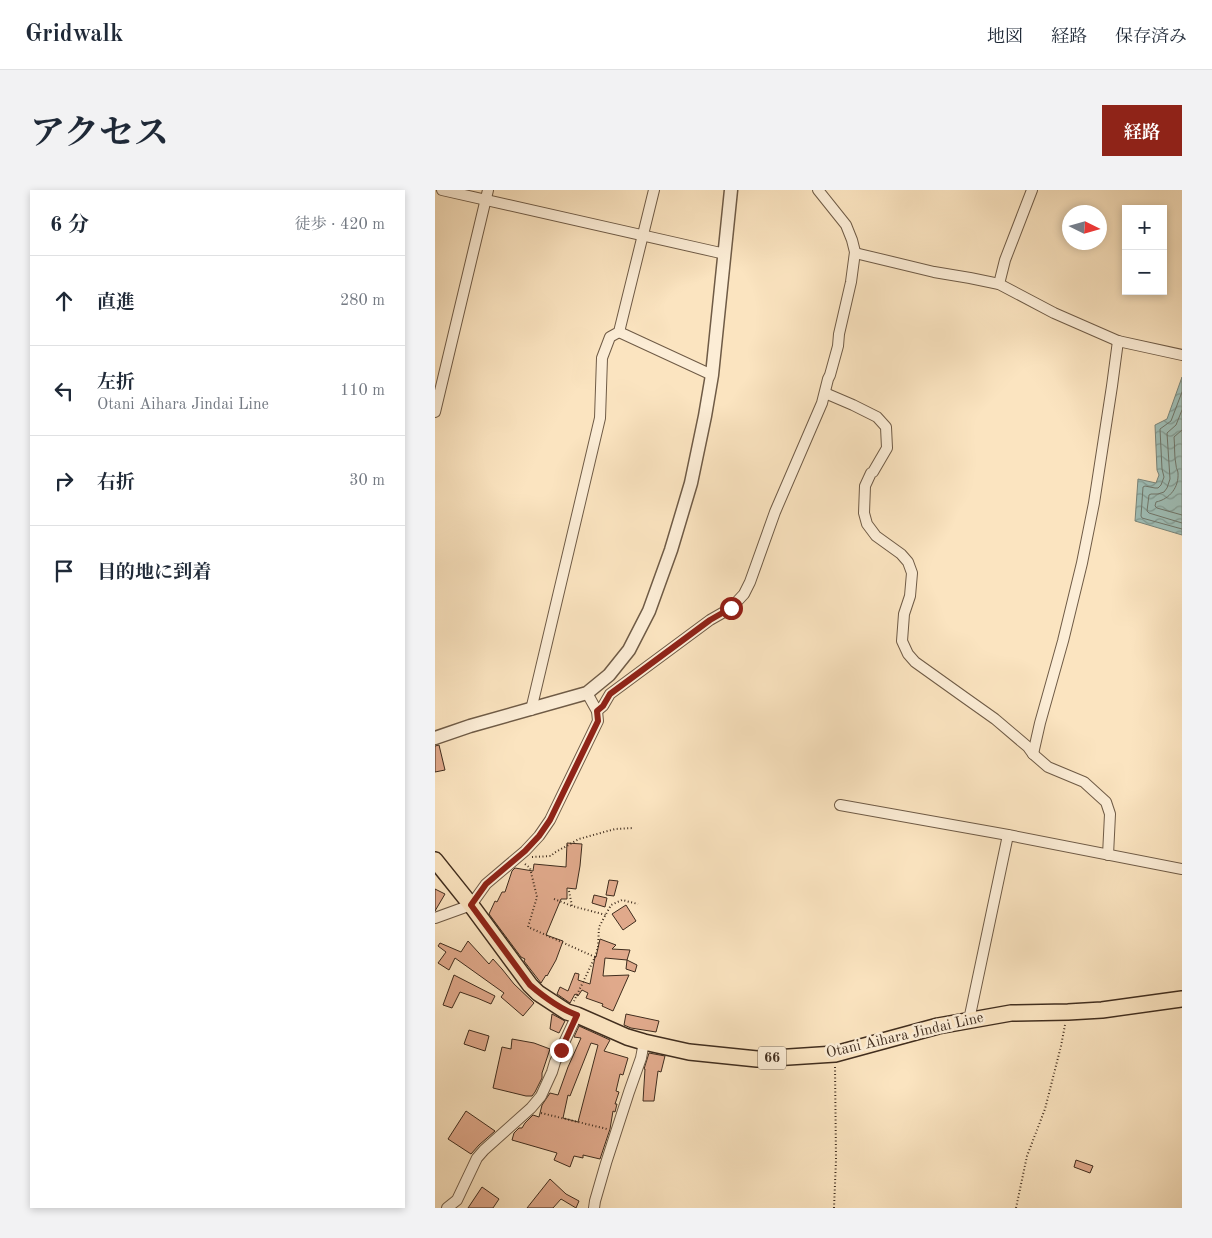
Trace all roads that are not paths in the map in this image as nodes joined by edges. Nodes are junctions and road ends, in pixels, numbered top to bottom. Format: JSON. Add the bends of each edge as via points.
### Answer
{"nodes":[{"id":1,"x":442,"y":190,"type":"edge"},
{"id":2,"x":654,"y":190,"type":"edge"},
{"id":3,"x":731,"y":190,"type":"edge"},
{"id":4,"x":818,"y":190,"type":"edge"},
{"id":5,"x":1032,"y":190,"type":"edge"},
{"id":6,"x":487,"y":195,"type":"edge"},
{"id":7,"x":643,"y":236,"type":"junction"},
{"id":8,"x":855,"y":253,"type":"junction"},
{"id":9,"x":725,"y":254,"type":"junction"},
{"id":10,"x":999,"y":284,"type":"junction"},
{"id":11,"x":619,"y":332,"type":"junction"},
{"id":12,"x":1118,"y":341,"type":"junction"},
{"id":13,"x":1182,"y":356,"type":"edge"},
{"id":14,"x":712,"y":375,"type":"junction"},
{"id":15,"x":825,"y":394,"type":"junction"},
{"id":16,"x":435,"y":412,"type":"edge"},
{"id":17,"x":587,"y":693,"type":"junction"},
{"id":18,"x":531,"y":710,"type":"junction"},
{"id":19,"x":597,"y":711,"type":"junction"},
{"id":20,"x":435,"y":738,"type":"edge"},
{"id":21,"x":1033,"y":754,"type":"junction"},
{"id":22,"x":840,"y":805,"type":"dead end"},
{"id":23,"x":1009,"y":836,"type":"junction"},
{"id":24,"x":1108,"y":855,"type":"junction"},
{"id":25,"x":435,"y":860,"type":"edge"},
{"id":26,"x":1182,"y":869,"type":"edge"},
{"id":27,"x":471,"y":905,"type":"junction"},
{"id":28,"x":435,"y":918,"type":"edge"},
{"id":29,"x":1182,"y":999,"type":"edge"},
{"id":30,"x":577,"y":1015,"type":"junction"},
{"id":31,"x":969,"y":1020,"type":"junction"},
{"id":32,"x":644,"y":1042,"type":"junction"},
{"id":33,"x":447,"y":1208,"type":"edge"},
{"id":34,"x":594,"y":1208,"type":"edge"}],
"edges":[{"from":1,"to":6,"type":"street"},
{"from":2,"to":7,"type":"street"},
{"from":3,"to":9,"type":"street"},
{"from":4,"to":8,"type":"street","via":[[846,225]]},
{"from":5,"to":10,"type":"street"},
{"from":6,"to":7,"type":"street"},
{"from":6,"to":16,"type":"street"},
{"from":7,"to":9,"type":"street"},
{"from":7,"to":11,"type":"street"},
{"from":8,"to":10,"type":"street"},
{"from":8,"to":15,"type":"street","via":[[838,346]]},
{"from":9,"to":14,"type":"street"},
{"from":10,"to":12,"type":"street"},
{"from":11,"to":14,"type":"street"},
{"from":11,"to":18,"type":"street","via":[[610,337],[602,358],[600,418]]},
{"from":12,"to":13,"type":"street"},
{"from":12,"to":21,"type":"street","via":[[1082,563]]},
{"from":14,"to":17,"type":"street","via":[[691,483],[649,611],[629,650]]},
{"from":15,"to":19,"type":"street","via":[[744,594],[731,608],[610,694]]},
{"from":15,"to":21,"type":"street","via":[[877,417],[886,427],[887,448],[865,486],[864,513],[876,536],[901,554],[912,573],[902,641],[908,654],[995,719]]},
{"from":17,"to":18,"type":"street"},
{"from":17,"to":19,"type":"street"},
{"from":18,"to":20,"type":"street"},
{"from":19,"to":27,"type":"street","via":[[598,721],[550,820],[539,836],[486,884]]},
{"from":21,"to":24,"type":"street","via":[[1048,767],[1084,782],[1106,802],[1111,814]]},
{"from":22,"to":23,"type":"street"},
{"from":23,"to":24,"type":"street"},
{"from":23,"to":31,"type":"street"},
{"from":24,"to":26,"type":"street"},
{"from":25,"to":27,"type":"main road","name":"Otani Aihara Jindai Line","number":"66"},
{"from":27,"to":28,"type":"street"},
{"from":27,"to":30,"type":"main road","name":"Otani Aihara Jindai Line","number":"66","via":[[530,985],[567,1012]]},
{"from":29,"to":31,"type":"main road","name":"Otani Aihara Jindai Line","number":"66","via":[[1102,1010],[1011,1013]]},
{"from":30,"to":32,"type":"main road","name":"Otani Aihara Jindai Line","number":"66"},
{"from":30,"to":33,"type":"street","via":[[541,1096],[477,1158],[457,1200]]},
{"from":31,"to":32,"type":"main road","name":"Otani Aihara Jindai Line","number":"66","via":[[835,1054],[757,1059],[689,1052]]},
{"from":32,"to":34,"type":"street"}]}
